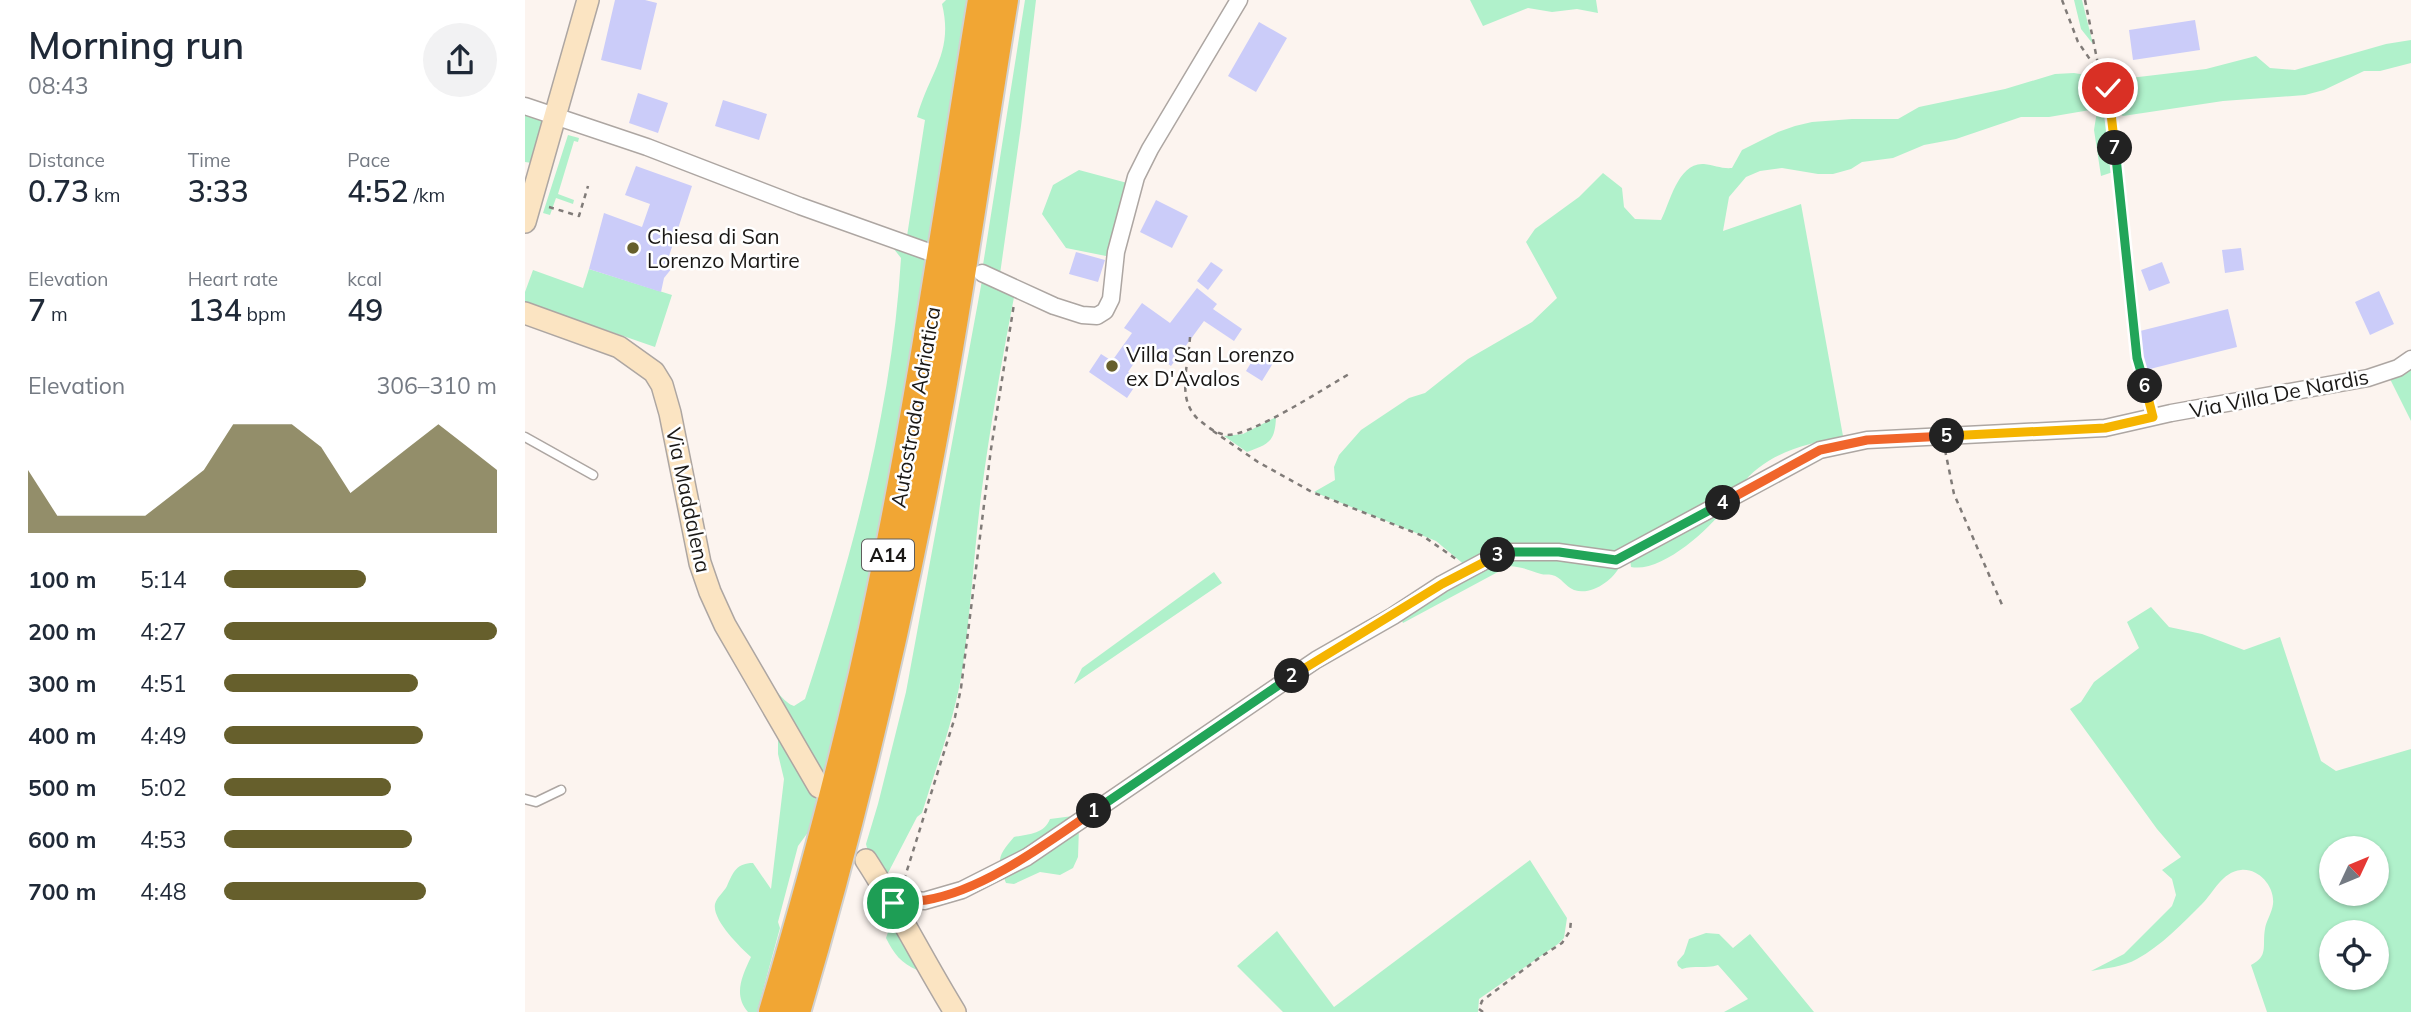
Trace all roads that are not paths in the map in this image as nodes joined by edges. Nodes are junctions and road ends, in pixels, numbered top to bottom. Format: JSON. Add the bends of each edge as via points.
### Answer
{"nodes":[{"id":1,"x":588,"y":0,"type":"edge"},
{"id":2,"x":982,"y":0,"type":"edge"},
{"id":3,"x":1004,"y":0,"type":"edge"},
{"id":4,"x":1239,"y":0,"type":"edge"},
{"id":5,"x":525,"y":106,"type":"edge"},
{"id":6,"x":556,"y":116,"type":"junction"},
{"id":7,"x":525,"y":222,"type":"edge"},
{"id":8,"x":929,"y":252,"type":"dead end"},
{"id":9,"x":982,"y":273,"type":"dead end"},
{"id":10,"x":525,"y":313,"type":"edge"},
{"id":11,"x":2411,"y":359,"type":"edge"},
{"id":12,"x":525,"y":437,"type":"edge"},
{"id":13,"x":593,"y":475,"type":"dead end"},
{"id":14,"x":819,"y":787,"type":"dead end"},
{"id":15,"x":561,"y":790,"type":"dead end"},
{"id":16,"x":525,"y":799,"type":"edge"},
{"id":17,"x":866,"y":860,"type":"dead end"},
{"id":18,"x":897,"y":896,"type":"junction"},
{"id":19,"x":773,"y":1012,"type":"edge"},
{"id":20,"x":796,"y":1012,"type":"edge"},
{"id":21,"x":955,"y":1012,"type":"edge"}],
"edges":[{"from":1,"to":6,"type":"street"},
{"from":2,"to":19,"type":"highway","name":"Autostrada Adriatica","number":"A14","via":[[882,587],[841,767]]},
{"from":3,"to":20,"type":"highway","name":"Autostrada Adriatica","number":"A14","via":[[904,591],[861,777]]},
{"from":4,"to":9,"type":"street","via":[[1136,177],[1105,311],[1097,316],[1082,315]]},
{"from":5,"to":6,"type":"street"},
{"from":6,"to":7,"type":"street"},
{"from":6,"to":8,"type":"street"},
{"from":10,"to":14,"type":"street","name":"Via Maddalena","via":[[619,347],[654,372],[670,412],[710,592]]},
{"from":11,"to":18,"type":"street","name":"Via Villa De Nardis","via":[[2368,377],[2105,428],[1867,440],[1820,450],[1616,560],[1559,552],[1494,556],[1316,660],[1027,857],[962,890],[924,901]]},
{"from":12,"to":13,"type":"lane"},
{"from":15,"to":16,"type":"lane","via":[[536,802]]},
{"from":17,"to":18,"type":"street"},
{"from":18,"to":21,"type":"street","via":[[930,972]]}]}
